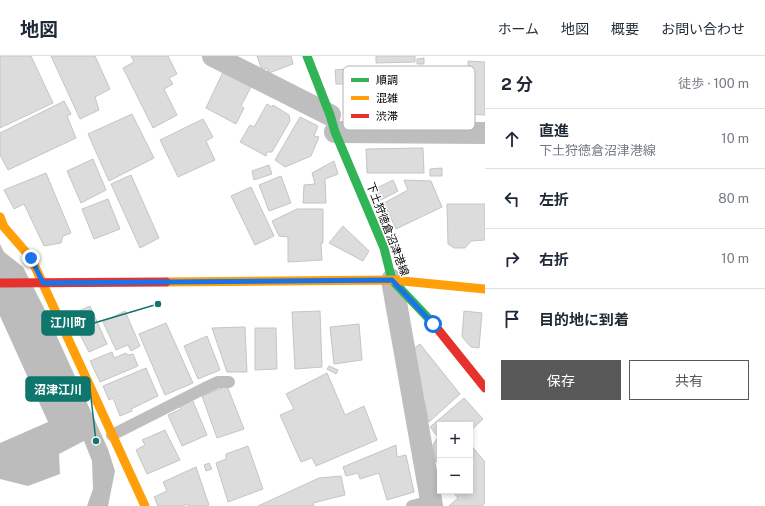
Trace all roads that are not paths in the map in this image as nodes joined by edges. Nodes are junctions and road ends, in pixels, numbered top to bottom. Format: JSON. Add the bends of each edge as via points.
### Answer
{"nodes":[{"id":1,"x":212,"y":56,"type":"edge"},
{"id":2,"x":307,"y":56,"type":"edge"},
{"id":3,"x":333,"y":124,"type":"junction"},
{"id":4,"x":343,"y":125,"type":"edge"},
{"id":5,"x":424,"y":130,"type":"edge"},
{"id":6,"x":485,"y":134,"type":"edge"},
{"id":7,"x":0,"y":218,"type":"edge"},
{"id":8,"x":392,"y":280,"type":"junction"},
{"id":9,"x":0,"y":283,"type":"edge"},
{"id":10,"x":43,"y":283,"type":"junction"},
{"id":11,"x":485,"y":289,"type":"edge"},
{"id":12,"x":229,"y":382,"type":"dead end"},
{"id":13,"x":485,"y":388,"type":"edge"},
{"id":14,"x":112,"y":435,"type":"junction"},
{"id":15,"x":425,"y":504,"type":"edge"},
{"id":16,"x":145,"y":506,"type":"edge"}],
"edges":[{"from":1,"to":3,"type":"street"},
{"from":2,"to":3,"type":"street","name":"下土狩徳倉沼津港線"},
{"from":3,"to":4,"type":"street"},
{"from":3,"to":8,"type":"street","name":"下土狩徳倉沼津港線","via":[[384,248]]},
{"from":5,"to":6,"type":"street"},
{"from":7,"to":10,"type":"street","via":[[4,227],[31,258]]},
{"from":8,"to":10,"type":"street"},
{"from":8,"to":11,"type":"street"},
{"from":8,"to":13,"type":"street","name":"下土狩徳倉沼津港線","via":[[433,324]]},
{"from":8,"to":15,"type":"street"},
{"from":9,"to":10,"type":"street"},
{"from":10,"to":14,"type":"street"},
{"from":12,"to":14,"type":"lane","via":[[218,382]]},
{"from":14,"to":16,"type":"street"}]}
